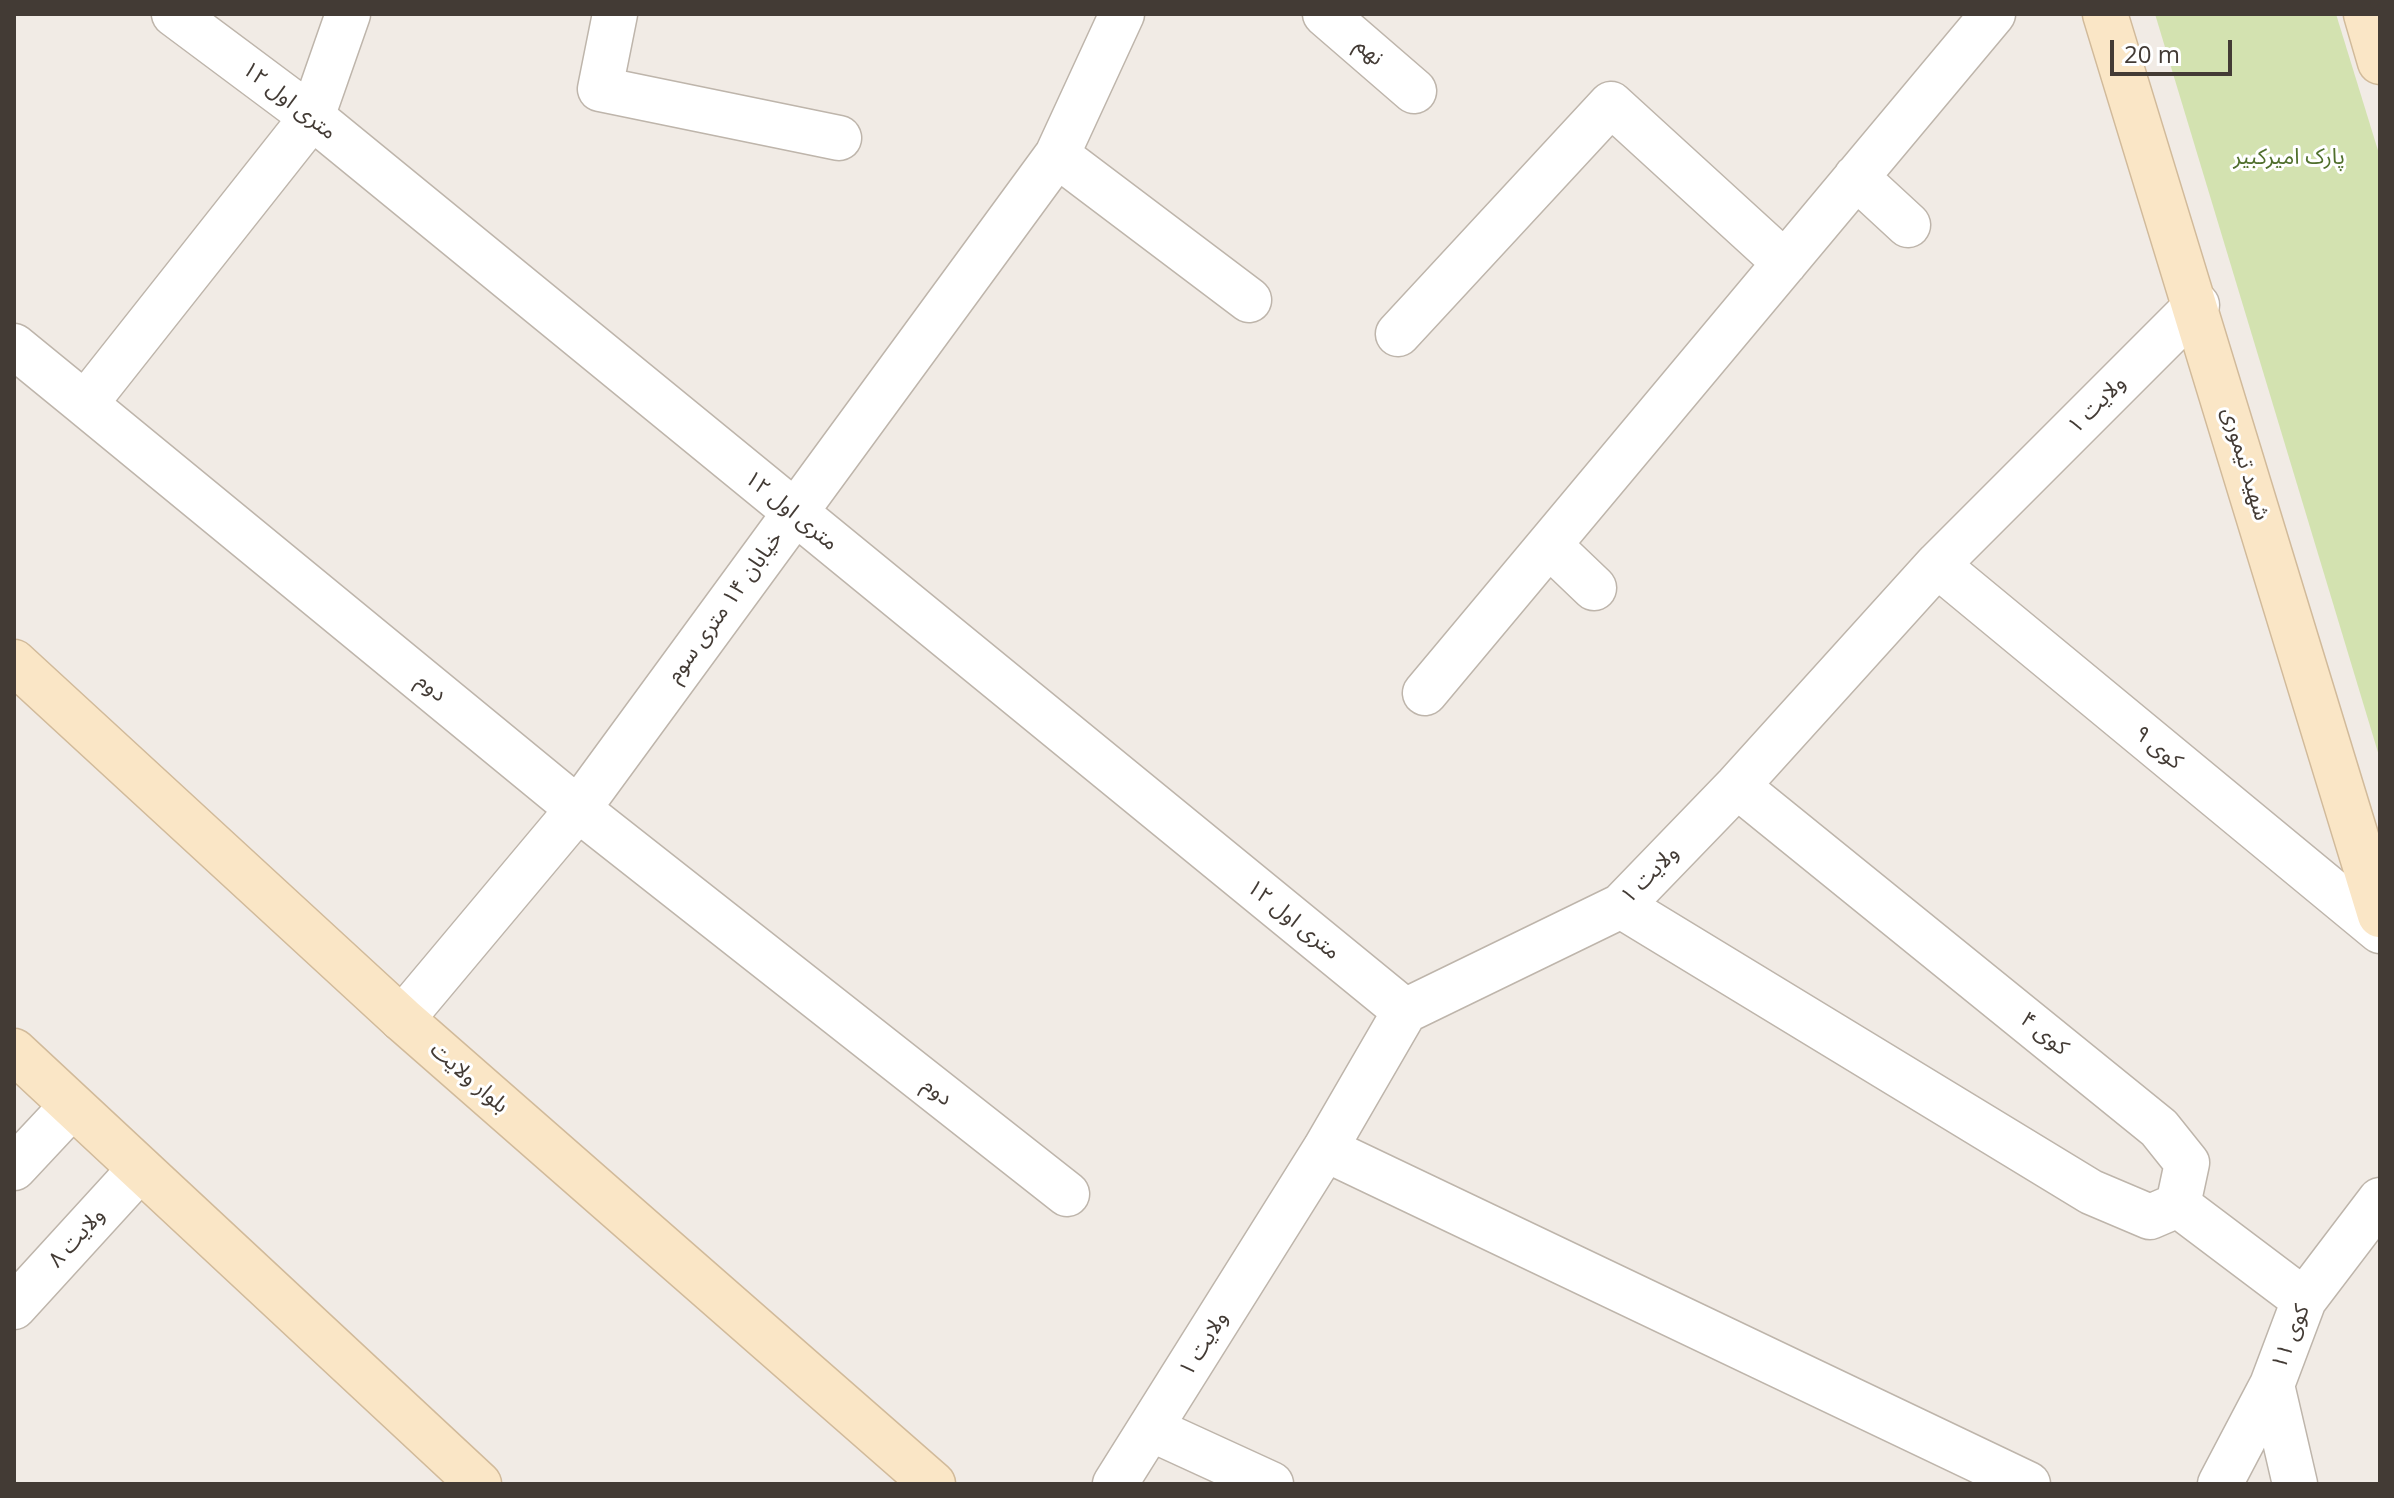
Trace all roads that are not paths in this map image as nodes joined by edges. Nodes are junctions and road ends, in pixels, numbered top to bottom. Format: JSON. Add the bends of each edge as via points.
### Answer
{"nodes":[{"id":1,"x":174,"y":14,"type":"edge"},
{"id":2,"x":348,"y":14,"type":"edge"},
{"id":3,"x":615,"y":14,"type":"edge"},
{"id":4,"x":1122,"y":14,"type":"edge"},
{"id":5,"x":1325,"y":14,"type":"edge"},
{"id":6,"x":1993,"y":14,"type":"edge"},
{"id":7,"x":2105,"y":14,"type":"edge"},
{"id":8,"x":2366,"y":14,"type":"edge"},
{"id":9,"x":2380,"y":62,"type":"edge"},
{"id":10,"x":1414,"y":91,"type":"dead end"},
{"id":11,"x":312,"y":117,"type":"junction"},
{"id":12,"x":839,"y":138,"type":"dead end"},
{"id":13,"x":1057,"y":155,"type":"junction"},
{"id":14,"x":1856,"y":177,"type":"junction"},
{"id":15,"x":1908,"y":225,"type":"dead end"},
{"id":16,"x":1785,"y":263,"type":"junction"},
{"id":17,"x":1249,"y":300,"type":"dead end"},
{"id":18,"x":2197,"y":305,"type":"junction"},
{"id":19,"x":1398,"y":334,"type":"dead end"},
{"id":20,"x":14,"y":346,"type":"edge"},
{"id":21,"x":85,"y":404,"type":"junction"},
{"id":22,"x":794,"y":513,"type":"junction"},
{"id":23,"x":1549,"y":545,"type":"junction"},
{"id":24,"x":1937,"y":565,"type":"junction"},
{"id":25,"x":1594,"y":588,"type":"dead end"},
{"id":26,"x":14,"y":662,"type":"edge"},
{"id":27,"x":1425,"y":693,"type":"dead end"},
{"id":28,"x":1737,"y":786,"type":"junction"},
{"id":29,"x":578,"y":809,"type":"junction"},
{"id":30,"x":1621,"y":906,"type":"junction"},
{"id":31,"x":2380,"y":915,"type":"edge"},
{"id":32,"x":2380,"y":931,"type":"edge"},
{"id":33,"x":1405,"y":1011,"type":"junction"},
{"id":34,"x":402,"y":1019,"type":"junction"},
{"id":35,"x":14,"y":1051,"type":"edge"},
{"id":36,"x":72,"y":1106,"type":"junction"},
{"id":37,"x":1325,"y":1149,"type":"junction"},
{"id":38,"x":14,"y":1168,"type":"edge"},
{"id":39,"x":140,"y":1169,"type":"junction"},
{"id":40,"x":1067,"y":1194,"type":"dead end"},
{"id":41,"x":2380,"y":1200,"type":"edge"},
{"id":42,"x":2178,"y":1205,"type":"junction"},
{"id":43,"x":2304,"y":1300,"type":"junction"},
{"id":44,"x":14,"y":1307,"type":"edge"},
{"id":45,"x":2272,"y":1385,"type":"junction"},
{"id":46,"x":1151,"y":1429,"type":"junction"},
{"id":47,"x":479,"y":1484,"type":"edge"},
{"id":48,"x":933,"y":1484,"type":"edge"},
{"id":49,"x":1115,"y":1484,"type":"edge"},
{"id":50,"x":1271,"y":1484,"type":"edge"},
{"id":51,"x":2028,"y":1484,"type":"edge"},
{"id":52,"x":2220,"y":1484,"type":"edge"},
{"id":53,"x":2295,"y":1484,"type":"edge"}],
"edges":[{"from":1,"to":11,"type":"street","name":"۱۲ متری اول"},
{"from":2,"to":11,"type":"street"},
{"from":3,"to":12,"type":"street","via":[[600,89]]},
{"from":4,"to":13,"type":"street","name":"خیابان ۱۴ متری سوم"},
{"from":5,"to":10,"type":"street","name":"نهم"},
{"from":6,"to":14,"type":"street"},
{"from":7,"to":18,"type":"main road","name":"شهید تیموری"},
{"from":8,"to":9,"type":"main road"},
{"from":11,"to":21,"type":"street"},
{"from":11,"to":22,"type":"street","name":"۱۲ متری اول"},
{"from":13,"to":17,"type":"street"},
{"from":13,"to":22,"type":"street","name":"خیابان ۱۴ متری سوم"},
{"from":14,"to":15,"type":"street"},
{"from":14,"to":16,"type":"street"},
{"from":16,"to":19,"type":"street","via":[[1611,104]]},
{"from":16,"to":23,"type":"street"},
{"from":18,"to":24,"type":"street","name":"ولایت ۱"},
{"from":18,"to":31,"type":"main road","name":"شهید تیموری"},
{"from":20,"to":21,"type":"street","name":"دوم"},
{"from":21,"to":29,"type":"street","name":"دوم"},
{"from":22,"to":29,"type":"street","name":"خیابان ۱۴ متری سوم"},
{"from":22,"to":33,"type":"street","name":"۱۲ متری اول"},
{"from":23,"to":25,"type":"street"},
{"from":23,"to":27,"type":"street"},
{"from":24,"to":28,"type":"street","name":"ولایت ۱"},
{"from":24,"to":32,"type":"street","name":"کوی ۹"},
{"from":26,"to":34,"type":"main road","name":"بلوار ولایت"},
{"from":28,"to":30,"type":"street","name":"ولایت ۱"},
{"from":28,"to":42,"type":"street","name":"کوی ۴","via":[[2159,1128],[2187,1163]]},
{"from":29,"to":34,"type":"street","name":"خیابان ۱۴ متری سوم"},
{"from":29,"to":40,"type":"street","name":"دوم"},
{"from":30,"to":33,"type":"street","name":"ولایت ۱"},
{"from":30,"to":42,"type":"street","via":[[2091,1192],[2150,1217]]},
{"from":33,"to":37,"type":"street","name":"ولایت ۱"},
{"from":34,"to":48,"type":"main road","name":"بلوار ولایت"},
{"from":35,"to":36,"type":"main road"},
{"from":36,"to":38,"type":"street"},
{"from":36,"to":39,"type":"main road"},
{"from":37,"to":46,"type":"street","name":"ولایت ۱"},
{"from":37,"to":51,"type":"street"},
{"from":39,"to":44,"type":"street","name":"ولایت ۸"},
{"from":39,"to":47,"type":"main road"},
{"from":41,"to":43,"type":"street","name":"کوی ۱۱"},
{"from":42,"to":43,"type":"street"},
{"from":43,"to":45,"type":"street","name":"کوی ۱۱"},
{"from":45,"to":52,"type":"street","name":"کوی ۱۱"},
{"from":45,"to":53,"type":"street"},
{"from":46,"to":49,"type":"street","name":"ولایت ۱"},
{"from":46,"to":50,"type":"street"}]}
